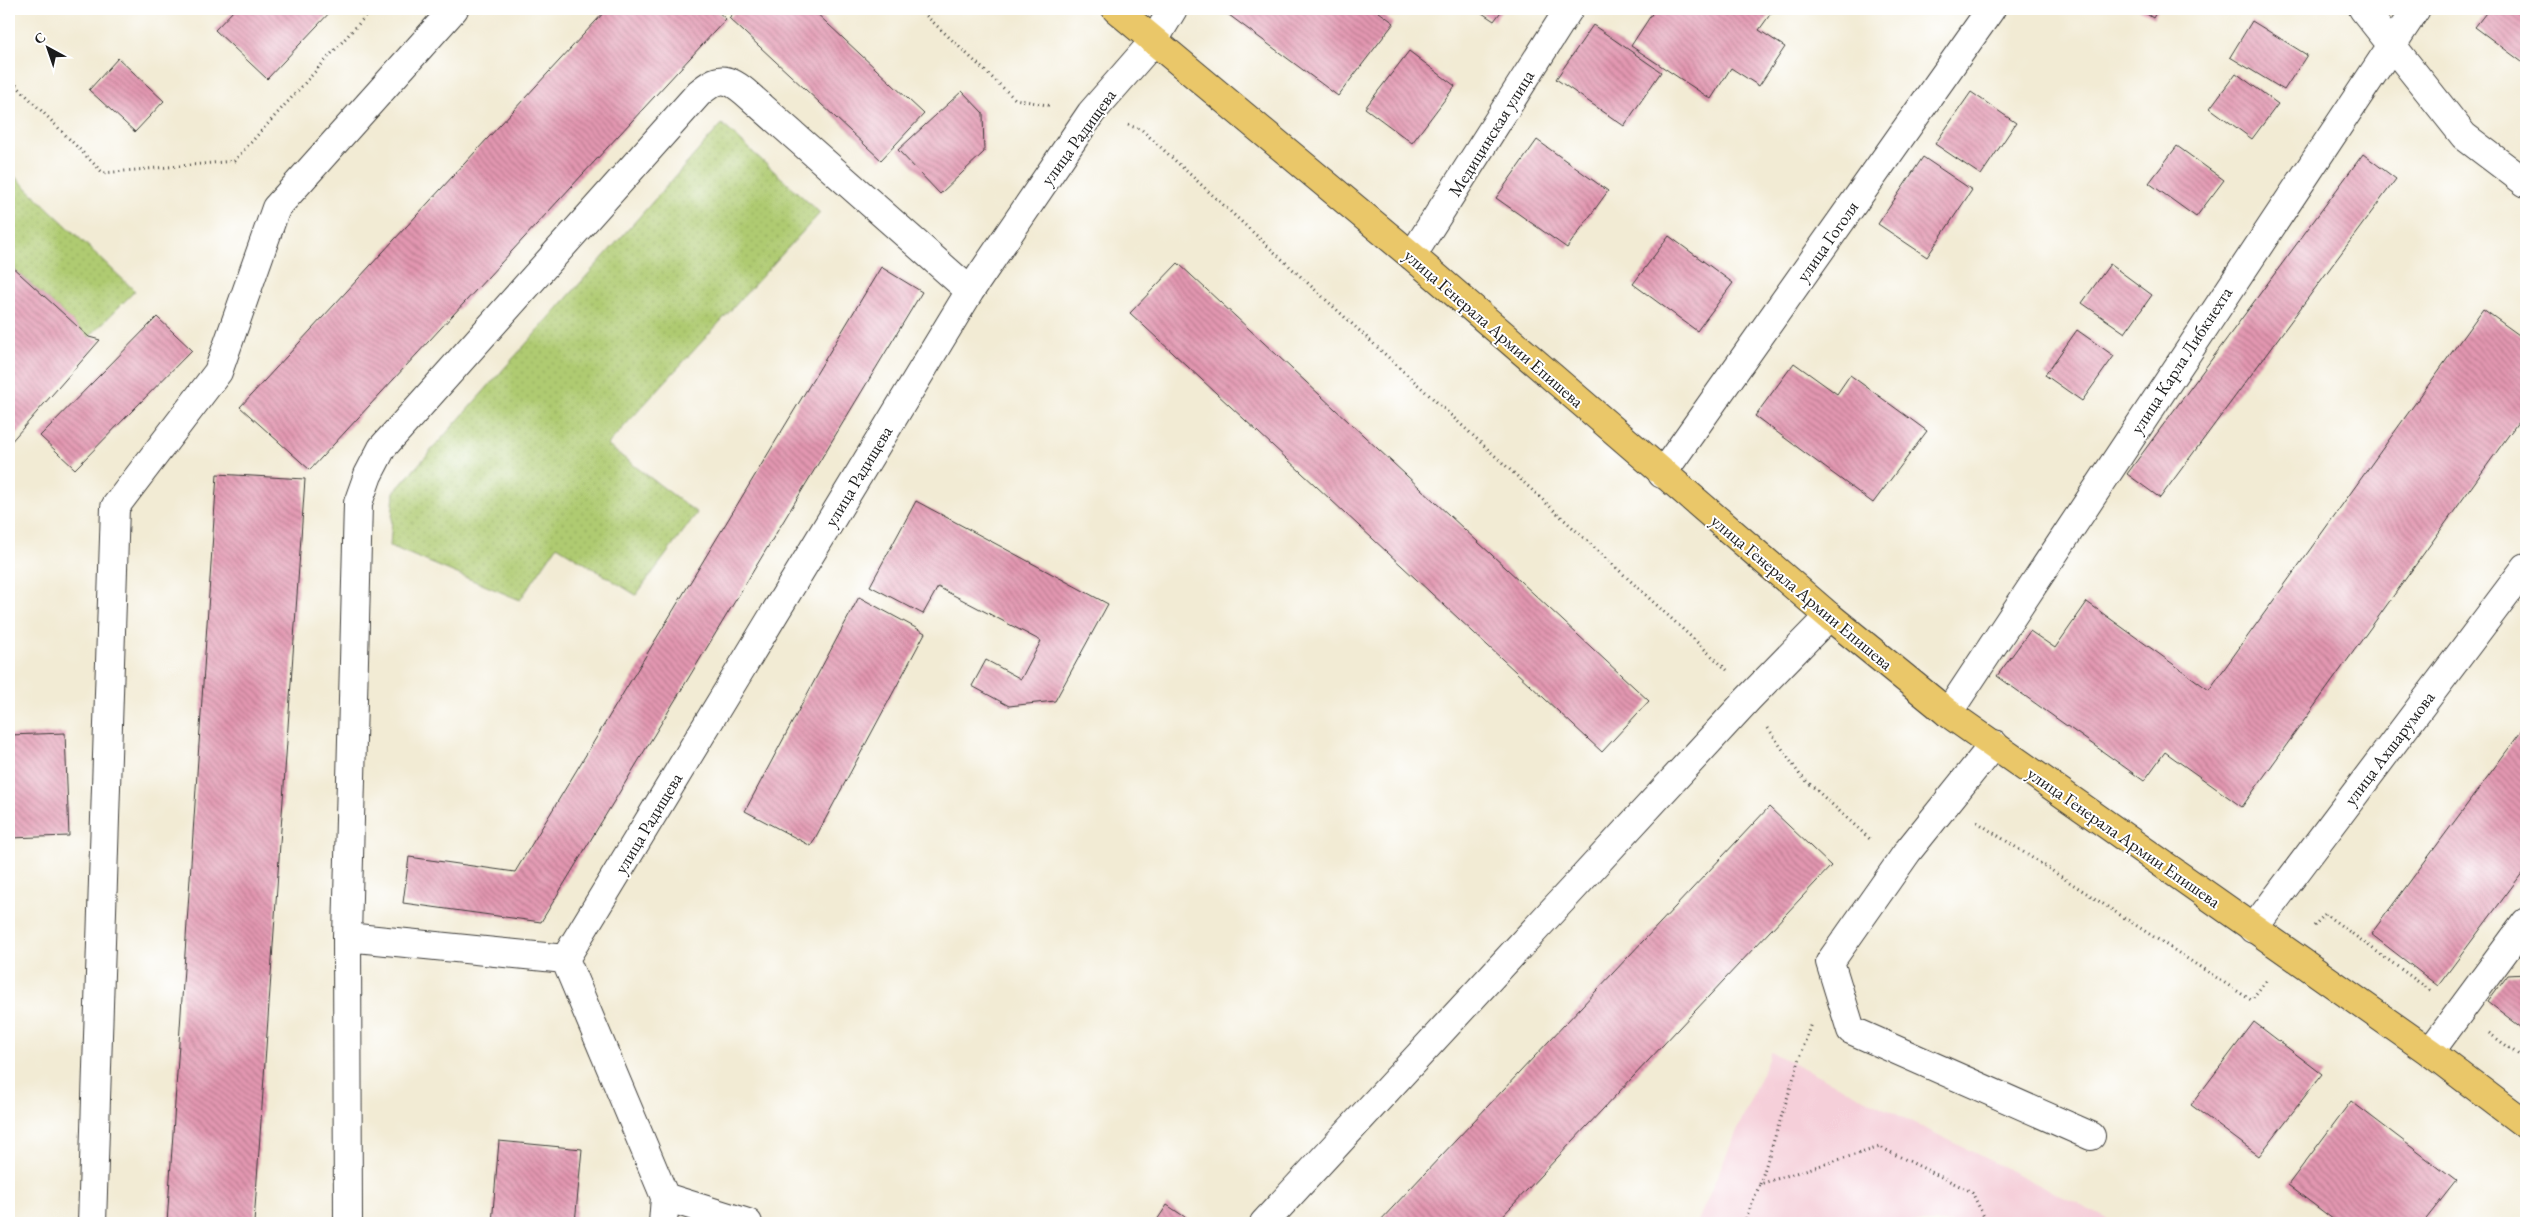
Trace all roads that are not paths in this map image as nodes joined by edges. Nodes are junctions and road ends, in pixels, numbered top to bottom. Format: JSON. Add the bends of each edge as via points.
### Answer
{"nodes":[{"id":1,"x":454,"y":9,"type":"edge"},
{"id":2,"x":1116,"y":9,"type":"edge"},
{"id":3,"x":1173,"y":9,"type":"edge"},
{"id":4,"x":1569,"y":9,"type":"edge"},
{"id":5,"x":1991,"y":9,"type":"edge"},
{"id":6,"x":2362,"y":9,"type":"edge"},
{"id":7,"x":2416,"y":9,"type":"edge"},
{"id":8,"x":1153,"y":42,"type":"junction"},
{"id":9,"x":2390,"y":44,"type":"junction"},
{"id":10,"x":2526,"y":182,"type":"edge"},
{"id":11,"x":1412,"y":256,"type":"junction"},
{"id":12,"x":970,"y":291,"type":"junction"},
{"id":13,"x":1662,"y":474,"type":"junction"},
{"id":14,"x":2526,"y":567,"type":"edge"},
{"id":15,"x":1829,"y":616,"type":"junction"},
{"id":16,"x":1948,"y":713,"type":"junction"},
{"id":17,"x":1994,"y":744,"type":"junction"},
{"id":18,"x":2526,"y":922,"type":"edge"},
{"id":19,"x":2253,"y":929,"type":"junction"},
{"id":20,"x":346,"y":937,"type":"junction"},
{"id":21,"x":565,"y":960,"type":"junction"},
{"id":22,"x":2430,"y":1052,"type":"junction"},
{"id":23,"x":2526,"y":1125,"type":"edge"},
{"id":24,"x":2091,"y":1136,"type":"dead end"},
{"id":25,"x":664,"y":1210,"type":"edge"},
{"id":26,"x":92,"y":1223,"type":"edge"},
{"id":27,"x":348,"y":1223,"type":"edge"},
{"id":28,"x":748,"y":1223,"type":"edge"},
{"id":29,"x":1264,"y":1223,"type":"edge"}],
"edges":[{"from":1,"to":26,"type":"street","via":[[276,208],[218,372],[115,506]]},
{"from":2,"to":8,"type":"main road","name":"улица Генерала Армии Епишева"},
{"from":3,"to":8,"type":"street","name":"улица Радищева"},
{"from":4,"to":11,"type":"street","name":"Медицинская улица"},
{"from":5,"to":13,"type":"street","name":"улица Гоголя"},
{"from":6,"to":9,"type":"street"},
{"from":7,"to":9,"type":"street","name":"улица Карла Либкнехта"},
{"from":8,"to":11,"type":"main road","name":"улица Генерала Армии Епишева"},
{"from":8,"to":12,"type":"street","name":"улица Радищева","via":[[1091,113]]},
{"from":9,"to":10,"type":"street","via":[[2464,136]]},
{"from":9,"to":16,"type":"street","name":"улица Карла Либкнехта"},
{"from":11,"to":13,"type":"main road","name":"улица Генерала Армии Епишева"},
{"from":12,"to":20,"type":"street","via":[[735,84],[723,79],[710,83],[699,93],[382,448],[368,475],[358,503]]},
{"from":12,"to":21,"type":"street","name":"улица Радищева"},
{"from":13,"to":15,"type":"main road","name":"улица Генерала Армии Епишева"},
{"from":14,"to":19,"type":"street","name":"улица Ахшарумова"},
{"from":15,"to":16,"type":"main road","name":"улица Генерала Армии Епишева"},
{"from":15,"to":29,"type":"street"},
{"from":16,"to":17,"type":"main road","name":"улица Генерала Армии Епишева"},
{"from":17,"to":19,"type":"main road","name":"улица Генерала Армии Епишева"},
{"from":17,"to":24,"type":"street","via":[[1908,851],[1830,962],[1851,1030]]},
{"from":18,"to":22,"type":"street"},
{"from":19,"to":22,"type":"main road","name":"улица Генерала Армии Епишева"},
{"from":20,"to":21,"type":"street"},
{"from":20,"to":27,"type":"street"},
{"from":21,"to":25,"type":"street"},
{"from":22,"to":23,"type":"main road","name":"улица Генерала Армии Епишева"},
{"from":25,"to":28,"type":"street"}]}
